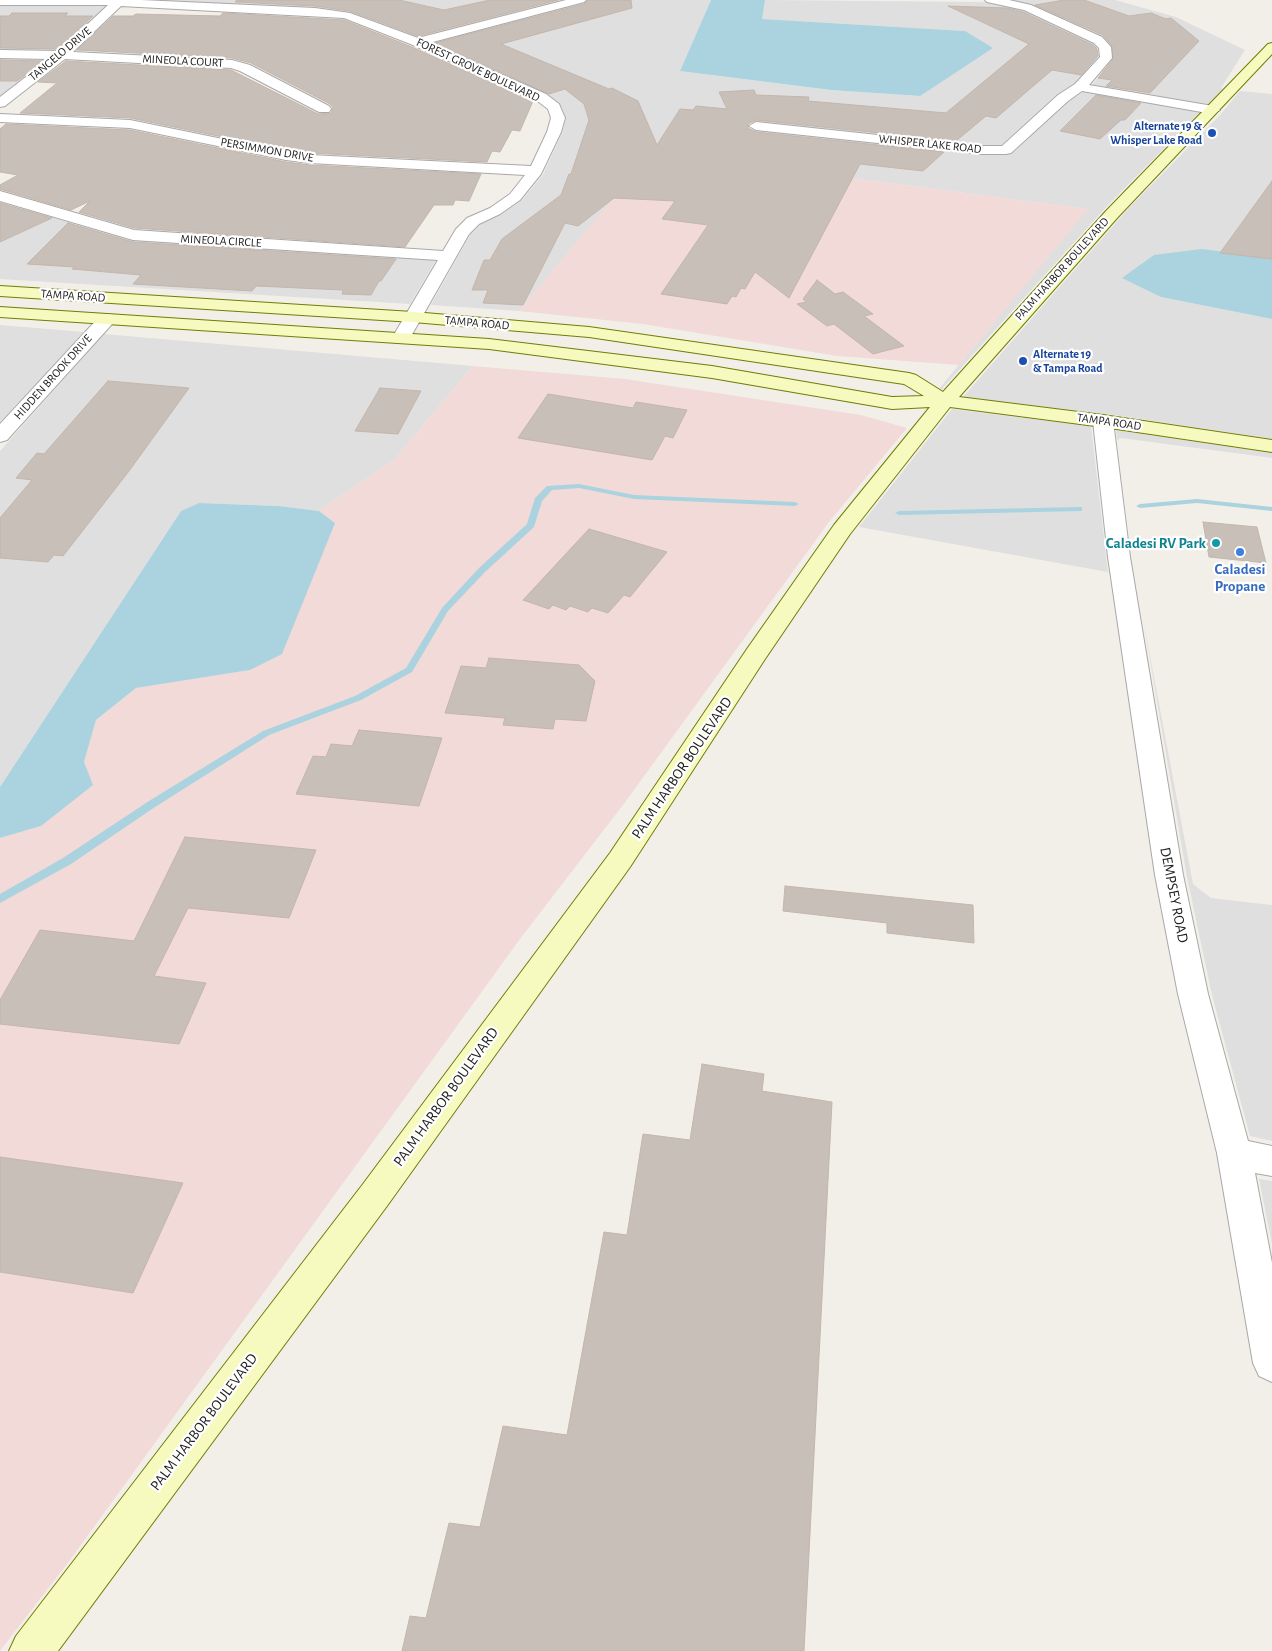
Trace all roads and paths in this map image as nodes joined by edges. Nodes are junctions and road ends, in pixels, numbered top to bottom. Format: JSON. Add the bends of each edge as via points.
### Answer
{"nodes":[{"id":1,"x":71,"y":0,"type":"edge"},
{"id":2,"x":577,"y":0,"type":"edge"},
{"id":3,"x":992,"y":0,"type":"edge"},
{"id":4,"x":0,"y":2,"type":"edge"},
{"id":5,"x":118,"y":3,"type":"junction"},
{"id":6,"x":417,"y":42,"type":"junction"},
{"id":7,"x":1272,"y":47,"type":"edge"},
{"id":8,"x":0,"y":54,"type":"edge"},
{"id":9,"x":62,"y":55,"type":"junction"},
{"id":10,"x":1080,"y":87,"type":"junction"},
{"id":11,"x":0,"y":103,"type":"edge"},
{"id":12,"x":324,"y":109,"type":"dead end"},
{"id":13,"x":1213,"y":110,"type":"junction"},
{"id":14,"x":0,"y":118,"type":"edge"},
{"id":15,"x":756,"y":126,"type":"dead end"},
{"id":16,"x":536,"y":171,"type":"junction"},
{"id":17,"x":0,"y":196,"type":"edge"},
{"id":18,"x":448,"y":256,"type":"junction"},
{"id":19,"x":0,"y":291,"type":"edge"},
{"id":20,"x":0,"y":312,"type":"edge"},
{"id":21,"x":413,"y":317,"type":"junction"},
{"id":22,"x":107,"y":319,"type":"junction"},
{"id":23,"x":402,"y":338,"type":"junction"},
{"id":24,"x":945,"y":401,"type":"junction"},
{"id":25,"x":1103,"y":421,"type":"junction"},
{"id":26,"x":0,"y":436,"type":"edge"},
{"id":27,"x":1272,"y":446,"type":"edge"},
{"id":28,"x":1234,"y":1153,"type":"junction"},
{"id":29,"x":1272,"y":1161,"type":"edge"},
{"id":30,"x":1272,"y":1363,"type":"edge"},
{"id":31,"x":31,"y":1651,"type":"edge"}],
"edges":[{"from":1,"to":5,"type":"street","name":"FOREST GROVE BOULEVARD"},
{"from":2,"to":6,"type":"street"},
{"from":3,"to":10,"type":"street","name":"WHISPER LAKE ROAD","via":[[1027,7],[1105,46],[1106,58]]},
{"from":4,"to":5,"type":"street","name":"FOREST GROVE BOULEVARD"},
{"from":5,"to":6,"type":"street","name":"FOREST GROVE BOULEVARD","via":[[346,15]]},
{"from":5,"to":9,"type":"street","name":"TANGELO DRIVE"},
{"from":6,"to":16,"type":"street","name":"FOREST GROVE BOULEVARD","via":[[540,97],[554,107],[558,118]]},
{"from":7,"to":13,"type":"main road","name":"PALM HARBOR BOULEVARD"},
{"from":8,"to":9,"type":"street"},
{"from":9,"to":11,"type":"street","name":"TANGELO DRIVE"},
{"from":9,"to":12,"type":"street","name":"MINEOLA COURT","via":[[232,64]]},
{"from":10,"to":13,"type":"street"},
{"from":10,"to":15,"type":"street","name":"WHISPER LAKE ROAD","via":[[1063,98],[1006,150]]},
{"from":13,"to":24,"type":"main road","name":"PALM HARBOR BOULEVARD","via":[[1118,206]]},
{"from":14,"to":16,"type":"street","name":"PERSIMMON DRIVE","via":[[130,124],[310,159]]},
{"from":16,"to":18,"type":"street","name":"FOREST GROVE BOULEVARD","via":[[515,197],[462,232]]},
{"from":17,"to":18,"type":"street","name":"MINEOLA CIRCLE","via":[[133,235]]},
{"from":18,"to":21,"type":"street","name":"FOREST GROVE BOULEVARD"},
{"from":19,"to":21,"type":"main road","name":"TAMPA ROAD"},
{"from":20,"to":22,"type":"main road","name":"TAMPA ROAD"},
{"from":21,"to":23,"type":"street","name":"FOREST GROVE BOULEVARD"},
{"from":21,"to":24,"type":"main road","name":"TAMPA ROAD","via":[[589,332],[909,379]]},
{"from":22,"to":23,"type":"main road","name":"TAMPA ROAD"},
{"from":22,"to":26,"type":"street","name":"HIDDEN BROOK DRIVE"},
{"from":23,"to":24,"type":"main road","name":"TAMPA ROAD","via":[[489,344],[712,372],[892,403]]},
{"from":24,"to":25,"type":"main road","name":"TAMPA ROAD"},
{"from":24,"to":31,"type":"main road","name":"PALM HARBOR BOULEVARD","via":[[853,516],[756,654],[620,860],[375,1195]]},
{"from":25,"to":27,"type":"main road","name":"TAMPA ROAD"},
{"from":25,"to":28,"type":"street","name":"DEMPSEY ROAD","via":[[1119,558],[1169,875],[1193,994]]},
{"from":28,"to":29,"type":"street"},
{"from":28,"to":30,"type":"street","name":"DEMPSEY ROAD"}]}
